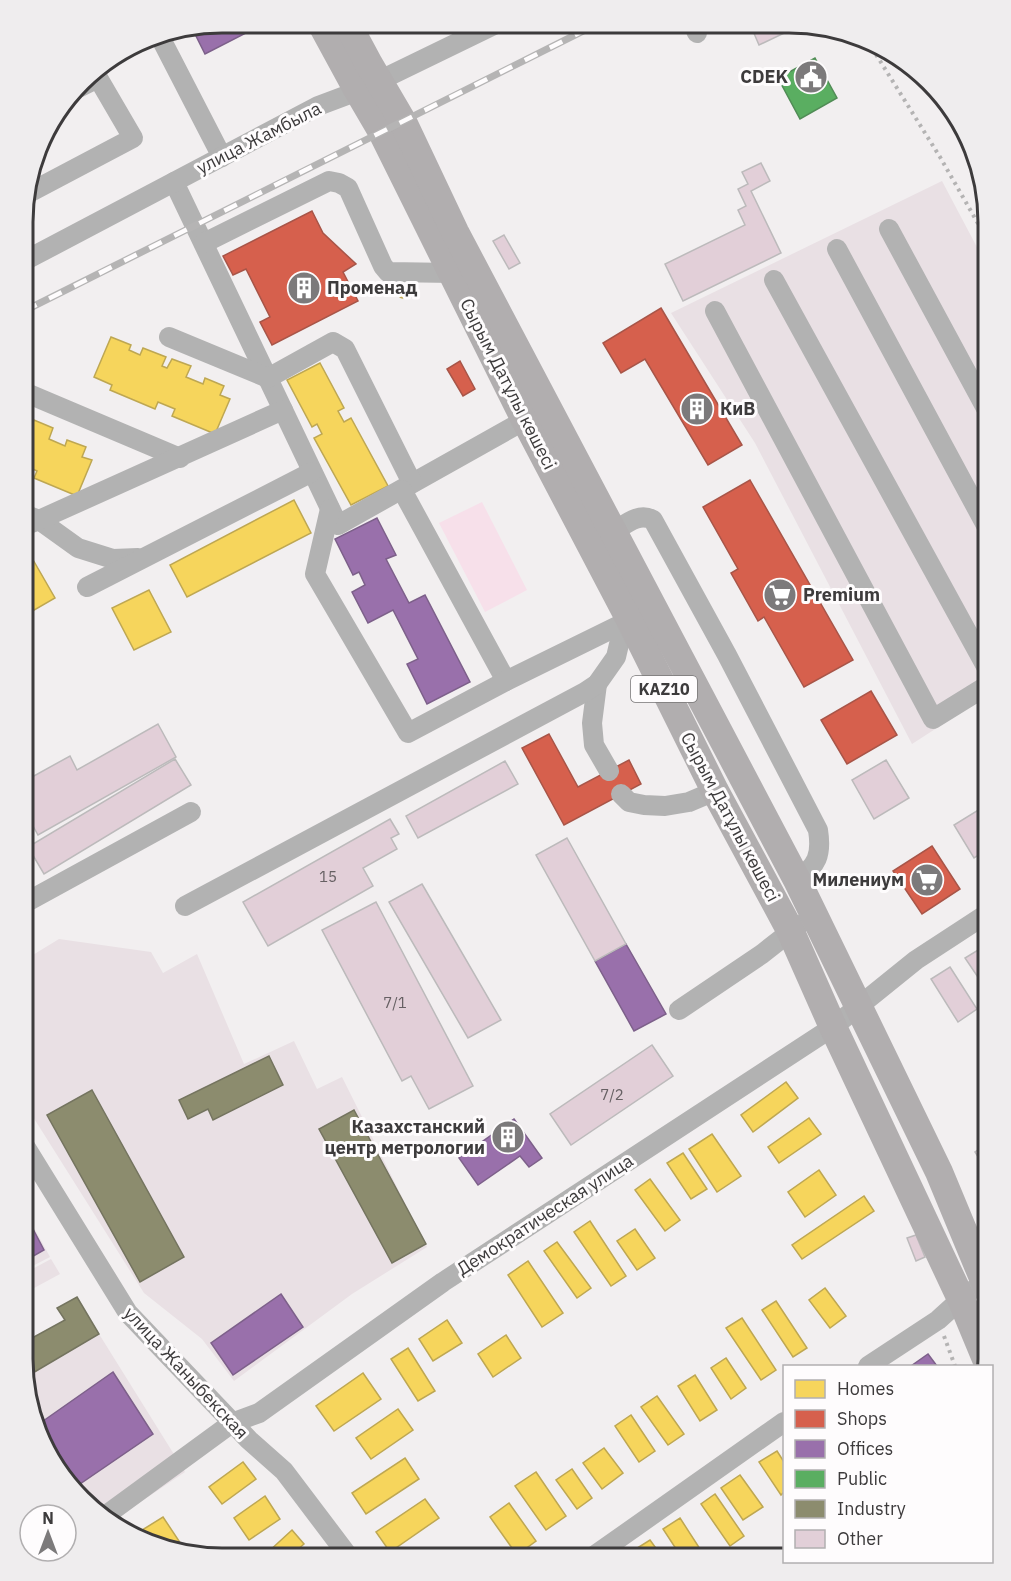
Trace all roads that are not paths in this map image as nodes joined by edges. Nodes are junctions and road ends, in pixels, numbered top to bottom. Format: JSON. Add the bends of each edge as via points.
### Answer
{"nodes":[{"id":1,"x":328,"y":33,"type":"edge"},
{"id":2,"x":350,"y":33,"type":"edge"},
{"id":3,"x":477,"y":33,"type":"edge"},
{"id":4,"x":163,"y":43,"type":"edge"},
{"id":5,"x":98,"y":79,"type":"edge"},
{"id":6,"x":368,"y":86,"type":"junction"},
{"id":7,"x":222,"y":157,"type":"junction"},
{"id":8,"x":174,"y":182,"type":"junction"},
{"id":9,"x":36,"y":189,"type":"edge"},
{"id":10,"x":889,"y":229,"type":"dead end"},
{"id":11,"x":204,"y":243,"type":"junction"},
{"id":12,"x":837,"y":249,"type":"dead end"},
{"id":13,"x":33,"y":256,"type":"edge"},
{"id":14,"x":453,"y":273,"type":"junction"},
{"id":15,"x":774,"y":280,"type":"dead end"},
{"id":16,"x":716,"y":311,"type":"dead end"},
{"id":17,"x":169,"y":337,"type":"dead end"},
{"id":18,"x":268,"y":378,"type":"junction"},
{"id":19,"x":978,"y":394,"type":"edge"},
{"id":20,"x":33,"y":396,"type":"edge"},
{"id":21,"x":283,"y":410,"type":"junction"},
{"id":22,"x":525,"y":420,"type":"junction"},
{"id":23,"x":180,"y":458,"type":"junction"},
{"id":24,"x":312,"y":472,"type":"junction"},
{"id":25,"x":407,"y":486,"type":"junction"},
{"id":26,"x":330,"y":509,"type":"junction"},
{"id":27,"x":978,"y":510,"type":"edge"},
{"id":28,"x":33,"y":518,"type":"edge"},
{"id":29,"x":33,"y":522,"type":"edge"},
{"id":30,"x":613,"y":532,"type":"junction"},
{"id":31,"x":143,"y":558,"type":"junction"},
{"id":32,"x":87,"y":587,"type":"dead end"},
{"id":33,"x":625,"y":623,"type":"junction"},
{"id":34,"x":978,"y":652,"type":"edge"},
{"id":35,"x":506,"y":681,"type":"junction"},
{"id":36,"x":597,"y":684,"type":"junction"},
{"id":37,"x":978,"y":690,"type":"edge"},
{"id":38,"x":609,"y":771,"type":"dead end"},
{"id":39,"x":716,"y":791,"type":"junction"},
{"id":40,"x":621,"y":794,"type":"dead end"},
{"id":41,"x":191,"y":812,"type":"dead end"},
{"id":42,"x":797,"y":880,"type":"junction"},
{"id":43,"x":33,"y":899,"type":"edge"},
{"id":44,"x":185,"y":906,"type":"dead end"},
{"id":45,"x":814,"y":915,"type":"junction"},
{"id":46,"x":978,"y":920,"type":"edge"},
{"id":47,"x":790,"y":930,"type":"junction"},
{"id":48,"x":859,"y":1005,"type":"junction"},
{"id":49,"x":679,"y":1010,"type":"dead end"},
{"id":50,"x":833,"y":1027,"type":"junction"},
{"id":51,"x":33,"y":1159,"type":"edge"},
{"id":52,"x":978,"y":1261,"type":"edge"},
{"id":53,"x":978,"y":1288,"type":"edge"},
{"id":54,"x":961,"y":1299,"type":"junction"},
{"id":55,"x":978,"y":1340,"type":"edge"},
{"id":56,"x":870,"y":1365,"type":"edge"},
{"id":57,"x":232,"y":1423,"type":"junction"},
{"id":58,"x":783,"y":1423,"type":"edge"},
{"id":59,"x":111,"y":1512,"type":"edge"},
{"id":60,"x":342,"y":1548,"type":"edge"},
{"id":61,"x":605,"y":1548,"type":"edge"}],
"edges":[{"from":1,"to":6,"type":"highway","name":"Сырым Датұлы көшесі","number":"KAZ10"},
{"from":2,"to":6,"type":"highway","name":"Сырым Датұлы көшесі","number":"KAZ10"},
{"from":3,"to":6,"type":"street","name":"улица Жамбыла"},
{"from":4,"to":7,"type":"street"},
{"from":5,"to":9,"type":"street","via":[[133,138]]},
{"from":6,"to":7,"type":"street","name":"улица Жамбыла","via":[[318,106]]},
{"from":6,"to":14,"type":"highway","name":"Сырым Датұлы көшесі","number":"KAZ10","via":[[382,132]]},
{"from":6,"to":30,"type":"highway","name":"Сырым Датұлы көшесі","number":"KAZ10","via":[[403,122],[455,232]]},
{"from":7,"to":8,"type":"street","name":"улица Жамбыла"},
{"from":8,"to":11,"type":"street"},
{"from":8,"to":13,"type":"street","name":"улица Жамбыла"},
{"from":10,"to":19,"type":"street"},
{"from":11,"to":14,"type":"street","via":[[329,181],[348,188],[388,272]]},
{"from":11,"to":18,"type":"street"},
{"from":12,"to":27,"type":"street"},
{"from":14,"to":22,"type":"highway","name":"Сырым Датұлы көшесі","number":"KAZ10"},
{"from":15,"to":34,"type":"street"},
{"from":16,"to":37,"type":"street","via":[[933,719]]},
{"from":17,"to":18,"type":"street"},
{"from":18,"to":21,"type":"street"},
{"from":18,"to":25,"type":"street","via":[[333,342],[345,349]]},
{"from":20,"to":23,"type":"street"},
{"from":21,"to":23,"type":"street"},
{"from":21,"to":24,"type":"street"},
{"from":22,"to":25,"type":"street"},
{"from":22,"to":33,"type":"highway","name":"Сырым Датұлы көшесі","number":"KAZ10"},
{"from":23,"to":28,"type":"street"},
{"from":24,"to":26,"type":"street"},
{"from":24,"to":31,"type":"street"},
{"from":25,"to":26,"type":"street","via":[[338,525]]},
{"from":25,"to":35,"type":"street"},
{"from":26,"to":35,"type":"street","via":[[315,574],[408,733]]},
{"from":29,"to":31,"type":"street","via":[[78,548],[113,559]]},
{"from":30,"to":42,"type":"highway","name":"Сырым Датұлы көшесі","number":"KAZ10"},
{"from":30,"to":42,"type":"street","via":[[637,518],[646,516],[653,520],[727,655],[818,830],[816,862]]},
{"from":31,"to":32,"type":"street"},
{"from":33,"to":35,"type":"street"},
{"from":33,"to":36,"type":"street","via":[[616,657]]},
{"from":33,"to":39,"type":"highway","name":"Сырым Датұлы көшесі","number":"KAZ10"},
{"from":36,"to":38,"type":"street","via":[[592,723],[594,745]]},
{"from":36,"to":44,"type":"street"},
{"from":39,"to":40,"type":"street","via":[[665,806],[629,802]]},
{"from":39,"to":47,"type":"highway","name":"Сырым Датұлы көшесі","number":"KAZ10"},
{"from":41,"to":43,"type":"street"},
{"from":42,"to":45,"type":"highway","name":"Сырым Датұлы көшесі","number":"KAZ10"},
{"from":45,"to":47,"type":"street"},
{"from":45,"to":48,"type":"highway","name":"Сырым Датұлы көшесі","number":"KAZ10"},
{"from":46,"to":48,"type":"street","name":"Демократическая улица","via":[[916,960]]},
{"from":47,"to":49,"type":"street","via":[[762,954]]},
{"from":47,"to":50,"type":"highway","name":"Сырым Датұлы көшесі","number":"KAZ10"},
{"from":48,"to":50,"type":"street","name":"Демократическая улица"},
{"from":48,"to":52,"type":"highway","name":"Сырым Датұлы көшесі","number":"KAZ10"},
{"from":50,"to":54,"type":"highway","name":"Сырым Датұлы көшесі","number":"KAZ10"},
{"from":50,"to":57,"type":"street","name":"Демократическая улица","via":[[443,1282],[259,1413]]},
{"from":51,"to":57,"type":"street","name":"улица Жаныбекская","via":[[128,1313]]},
{"from":53,"to":54,"type":"street"},
{"from":54,"to":55,"type":"highway","name":"Сырым Датұлы көшесі","number":"KAZ10"},
{"from":54,"to":56,"type":"street","via":[[938,1320]]},
{"from":57,"to":59,"type":"street","name":"Демократическая улица"},
{"from":57,"to":60,"type":"street","name":"улица Жаныбекская","via":[[284,1471]]},
{"from":58,"to":61,"type":"street"}]}
